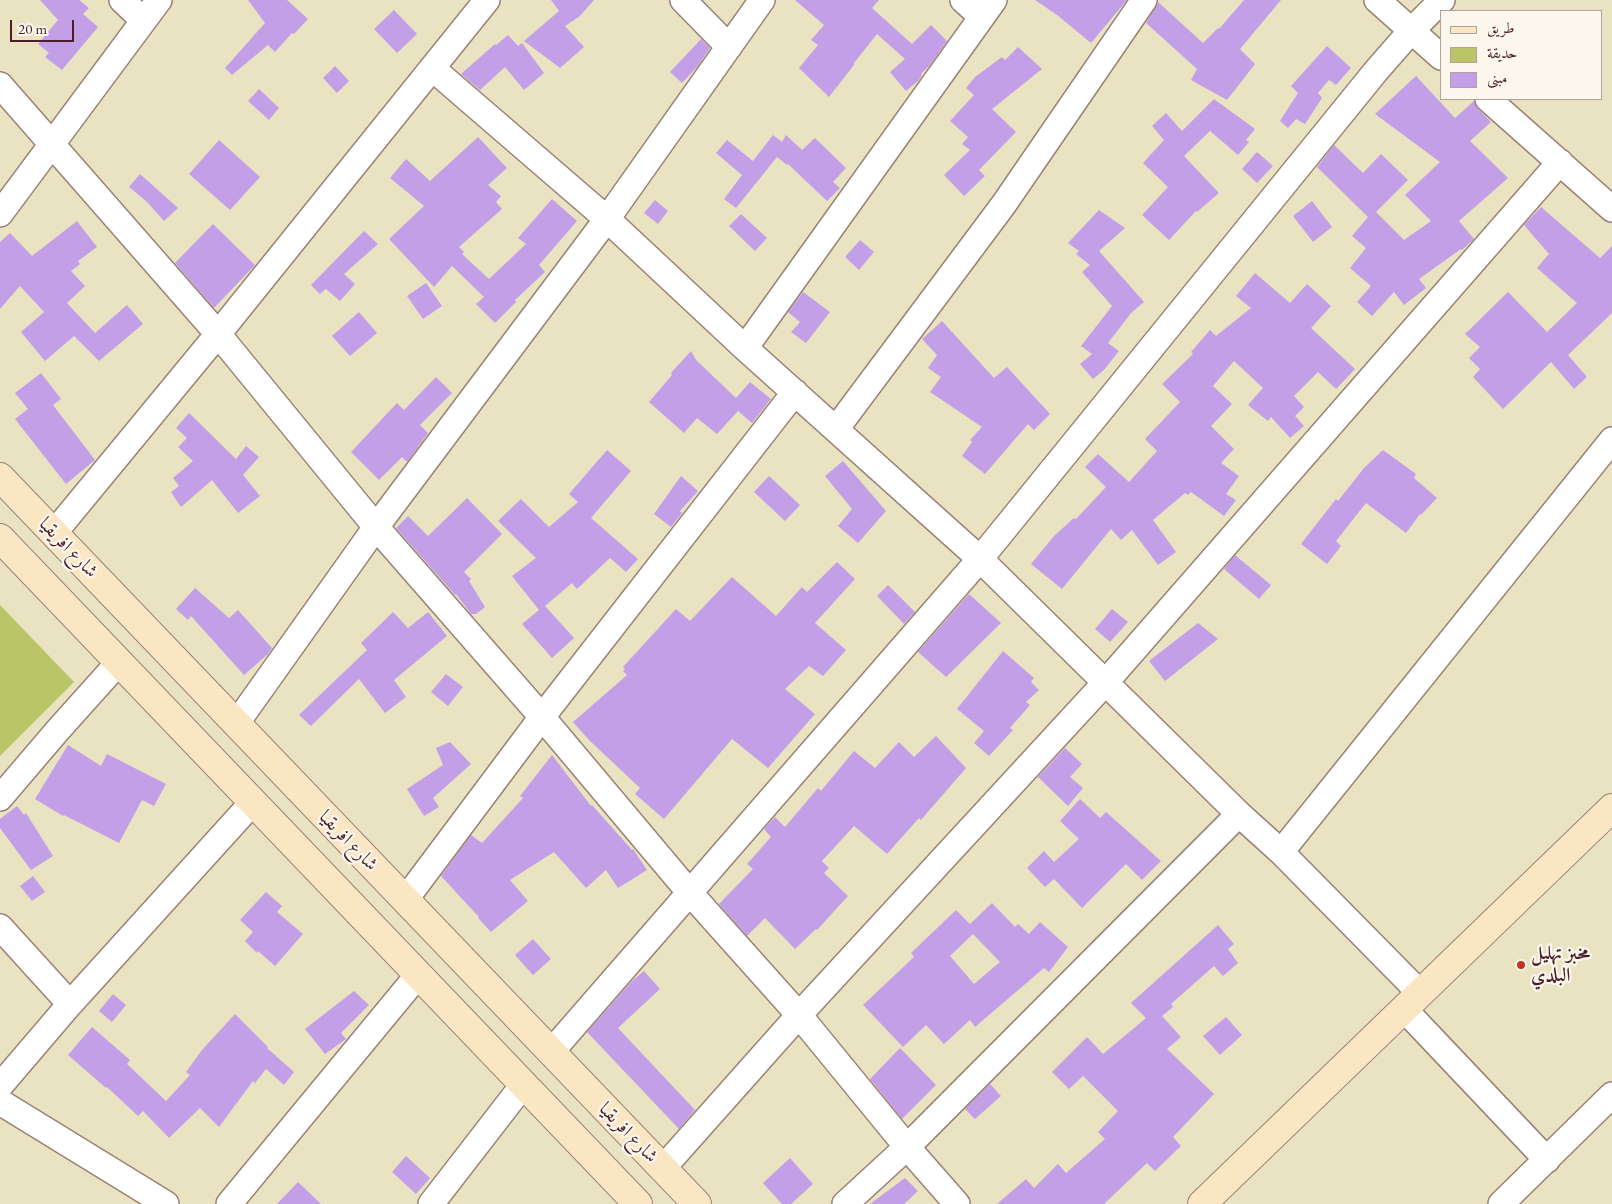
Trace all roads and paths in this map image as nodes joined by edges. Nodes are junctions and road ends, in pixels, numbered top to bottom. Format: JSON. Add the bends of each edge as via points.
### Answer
{"nodes":[{"id":1,"x":122,"y":0,"type":"edge"},
{"id":2,"x":159,"y":0,"type":"edge"},
{"id":3,"x":487,"y":0,"type":"edge"},
{"id":4,"x":683,"y":0,"type":"edge"},
{"id":5,"x":762,"y":0,"type":"edge"},
{"id":6,"x":963,"y":0,"type":"edge"},
{"id":7,"x":1144,"y":0,"type":"edge"},
{"id":8,"x":1377,"y":0,"type":"edge"},
{"id":9,"x":1442,"y":0,"type":"edge"},
{"id":10,"x":988,"y":8,"type":"edge"},
{"id":11,"x":143,"y":20,"type":"junction"},
{"id":12,"x":1411,"y":31,"type":"junction"},
{"id":13,"x":729,"y":47,"type":"junction"},
{"id":14,"x":1440,"y":56,"type":"edge"},
{"id":15,"x":432,"y":68,"type":"junction"},
{"id":16,"x":0,"y":85,"type":"edge"},
{"id":17,"x":1489,"y":100,"type":"edge"},
{"id":18,"x":52,"y":143,"type":"junction"},
{"id":19,"x":1560,"y":162,"type":"junction"},
{"id":20,"x":1612,"y":209,"type":"edge"},
{"id":21,"x":0,"y":214,"type":"edge"},
{"id":22,"x":607,"y":219,"type":"junction"},
{"id":23,"x":218,"y":334,"type":"junction"},
{"id":24,"x":745,"y":348,"type":"junction"},
{"id":25,"x":795,"y":392,"type":"junction"},
{"id":26,"x":836,"y":429,"type":"junction"},
{"id":27,"x":1612,"y":440,"type":"edge"},
{"id":28,"x":0,"y":477,"type":"edge"},
{"id":29,"x":376,"y":527,"type":"junction"},
{"id":30,"x":54,"y":533,"type":"junction"},
{"id":31,"x":0,"y":538,"type":"edge"},
{"id":32,"x":980,"y":560,"type":"junction"},
{"id":33,"x":119,"y":662,"type":"junction"},
{"id":34,"x":1105,"y":683,"type":"junction"},
{"id":35,"x":542,"y":716,"type":"junction"},
{"id":36,"x":236,"y":724,"type":"junction"},
{"id":37,"x":0,"y":798,"type":"edge"},
{"id":38,"x":253,"y":802,"type":"junction"},
{"id":39,"x":1612,"y":808,"type":"edge"},
{"id":40,"x":1239,"y":814,"type":"junction"},
{"id":41,"x":1281,"y":852,"type":"junction"},
{"id":42,"x":690,"y":893,"type":"junction"},
{"id":43,"x":405,"y":900,"type":"junction"},
{"id":44,"x":0,"y":927,"type":"edge"},
{"id":45,"x":418,"y":975,"type":"junction"},
{"id":46,"x":1412,"y":1001,"type":"junction"},
{"id":47,"x":70,"y":1004,"type":"junction"},
{"id":48,"x":800,"y":1015,"type":"junction"},
{"id":49,"x":551,"y":1052,"type":"junction"},
{"id":50,"x":524,"y":1085,"type":"junction"},
{"id":51,"x":0,"y":1086,"type":"edge"},
{"id":52,"x":1612,"y":1095,"type":"edge"},
{"id":53,"x":0,"y":1102,"type":"edge"},
{"id":54,"x":908,"y":1147,"type":"junction"},
{"id":55,"x":1547,"y":1160,"type":"junction"},
{"id":56,"x":663,"y":1168,"type":"junction"},
{"id":57,"x":166,"y":1204,"type":"edge"},
{"id":58,"x":229,"y":1204,"type":"edge"},
{"id":59,"x":432,"y":1204,"type":"edge"},
{"id":60,"x":638,"y":1204,"type":"edge"},
{"id":61,"x":697,"y":1204,"type":"edge"},
{"id":62,"x":845,"y":1204,"type":"edge"},
{"id":63,"x":957,"y":1204,"type":"edge"},
{"id":64,"x":1202,"y":1204,"type":"edge"},
{"id":65,"x":1501,"y":1204,"type":"edge"}],
"edges":[{"from":1,"to":11,"type":"street"},
{"from":2,"to":11,"type":"street"},
{"from":3,"to":15,"type":"street"},
{"from":4,"to":13,"type":"street"},
{"from":5,"to":13,"type":"street"},
{"from":6,"to":10,"type":"street"},
{"from":7,"to":26,"type":"street","via":[[1004,204]]},
{"from":8,"to":12,"type":"street"},
{"from":9,"to":12,"type":"street"},
{"from":10,"to":24,"type":"street"},
{"from":11,"to":18,"type":"street"},
{"from":12,"to":14,"type":"street"},
{"from":12,"to":32,"type":"street"},
{"from":13,"to":22,"type":"street"},
{"from":15,"to":22,"type":"street"},
{"from":15,"to":23,"type":"street"},
{"from":16,"to":18,"type":"street"},
{"from":17,"to":19,"type":"street"},
{"from":18,"to":21,"type":"street"},
{"from":18,"to":23,"type":"street"},
{"from":19,"to":20,"type":"street"},
{"from":19,"to":34,"type":"street"},
{"from":22,"to":24,"type":"street"},
{"from":22,"to":29,"type":"street"},
{"from":23,"to":29,"type":"street"},
{"from":23,"to":30,"type":"street"},
{"from":24,"to":25,"type":"street"},
{"from":25,"to":26,"type":"street"},
{"from":25,"to":35,"type":"street"},
{"from":26,"to":32,"type":"street"},
{"from":27,"to":41,"type":"street"},
{"from":28,"to":30,"type":"street","name":"شارع افريقيا"},
{"from":29,"to":35,"type":"street"},
{"from":29,"to":36,"type":"street"},
{"from":30,"to":36,"type":"street","name":"شارع افريقيا"},
{"from":31,"to":33,"type":"street"},
{"from":32,"to":34,"type":"street"},
{"from":32,"to":42,"type":"street"},
{"from":33,"to":37,"type":"street"},
{"from":33,"to":38,"type":"street"},
{"from":34,"to":40,"type":"street"},
{"from":34,"to":48,"type":"street"},
{"from":35,"to":42,"type":"street"},
{"from":35,"to":43,"type":"street"},
{"from":36,"to":43,"type":"street","name":"شارع افريقيا"},
{"from":38,"to":45,"type":"street"},
{"from":38,"to":47,"type":"street"},
{"from":39,"to":46,"type":"street"},
{"from":40,"to":41,"type":"street"},
{"from":40,"to":54,"type":"street"},
{"from":41,"to":46,"type":"street"},
{"from":42,"to":48,"type":"street"},
{"from":42,"to":49,"type":"street"},
{"from":43,"to":49,"type":"street","name":"شارع افريقيا"},
{"from":44,"to":47,"type":"street"},
{"from":45,"to":50,"type":"street"},
{"from":45,"to":58,"type":"street"},
{"from":46,"to":55,"type":"street"},
{"from":46,"to":64,"type":"street"},
{"from":47,"to":51,"type":"street"},
{"from":48,"to":54,"type":"street"},
{"from":48,"to":56,"type":"street"},
{"from":49,"to":56,"type":"street","name":"شارع افريقيا"},
{"from":50,"to":59,"type":"street"},
{"from":50,"to":60,"type":"street"},
{"from":52,"to":55,"type":"street"},
{"from":53,"to":57,"type":"street"},
{"from":54,"to":62,"type":"street"},
{"from":54,"to":63,"type":"street"},
{"from":55,"to":65,"type":"street"},
{"from":56,"to":61,"type":"street","name":"شارع افريقيا"}]}
